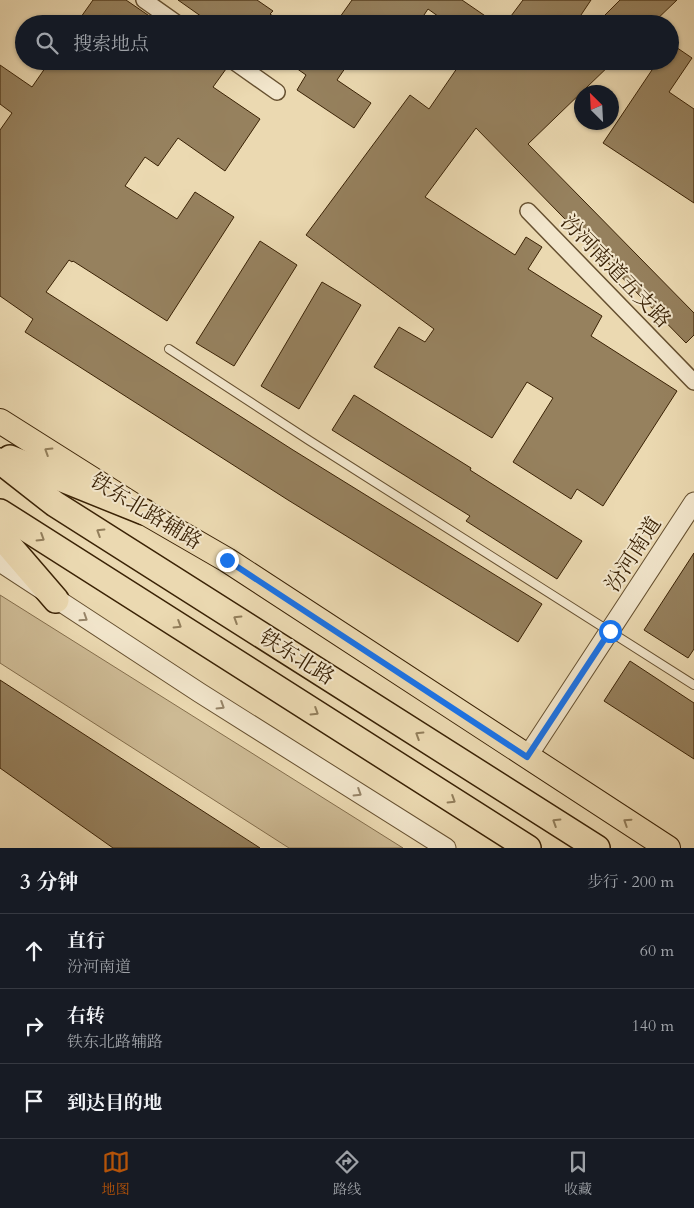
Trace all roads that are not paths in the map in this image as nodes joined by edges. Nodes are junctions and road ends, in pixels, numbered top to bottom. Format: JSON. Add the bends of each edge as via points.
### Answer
{"nodes":[{"id":1,"x":144,"y":0,"type":"edge"},
{"id":2,"x":165,"y":15,"type":"edge"},
{"id":3,"x":246,"y":70,"type":"edge"},
{"id":4,"x":277,"y":92,"type":"dead end"},
{"id":5,"x":528,"y":210,"type":"dead end"},
{"id":6,"x":169,"y":349,"type":"dead end"},
{"id":7,"x":694,"y":382,"type":"edge"},
{"id":8,"x":0,"y":421,"type":"edge"},
{"id":9,"x":0,"y":454,"type":"edge"},
{"id":10,"x":0,"y":461,"type":"edge"},
{"id":11,"x":694,"y":502,"type":"edge"},
{"id":12,"x":0,"y":512,"type":"edge"},
{"id":13,"x":144,"y":512,"type":"junction"},
{"id":14,"x":0,"y":535,"type":"edge"},
{"id":15,"x":0,"y":562,"type":"edge"},
{"id":16,"x":56,"y":600,"type":"junction"},
{"id":17,"x":610,"y":631,"type":"junction"},
{"id":18,"x":694,"y":685,"type":"edge"},
{"id":19,"x":527,"y":757,"type":"junction"},
{"id":20,"x":446,"y":848,"type":"edge"},
{"id":21,"x":528,"y":848,"type":"edge"},
{"id":22,"x":597,"y":848,"type":"edge"},
{"id":23,"x":668,"y":848,"type":"edge"}],
"edges":[{"from":1,"to":2,"type":"street"},
{"from":3,"to":4,"type":"street"},
{"from":5,"to":7,"type":"street","name":"汾河南道五支路"},
{"from":6,"to":17,"type":"lane"},
{"from":13,"to":8,"type":"main road","name":"铁东北路辅路","one_way":true},
{"from":9,"to":13,"type":"highway"},
{"from":22,"to":10,"type":"highway","name":"铁东北路","one_way":true,"via":[[55,504]]},
{"from":11,"to":17,"type":"street","name":"汾河南道"},
{"from":12,"to":21,"type":"highway","name":"铁东北路","one_way":true},
{"from":13,"to":19,"type":"main road","name":"铁东北路辅路","via":[[227,560]]},
{"from":14,"to":16,"type":"highway"},
{"from":15,"to":16,"type":"street"},
{"from":16,"to":20,"type":"street","one_way":true},
{"from":17,"to":18,"type":"lane"},
{"from":17,"to":19,"type":"street","name":"汾河南道"},
{"from":23,"to":19,"type":"main road","name":"铁东北路辅路","one_way":true}]}
